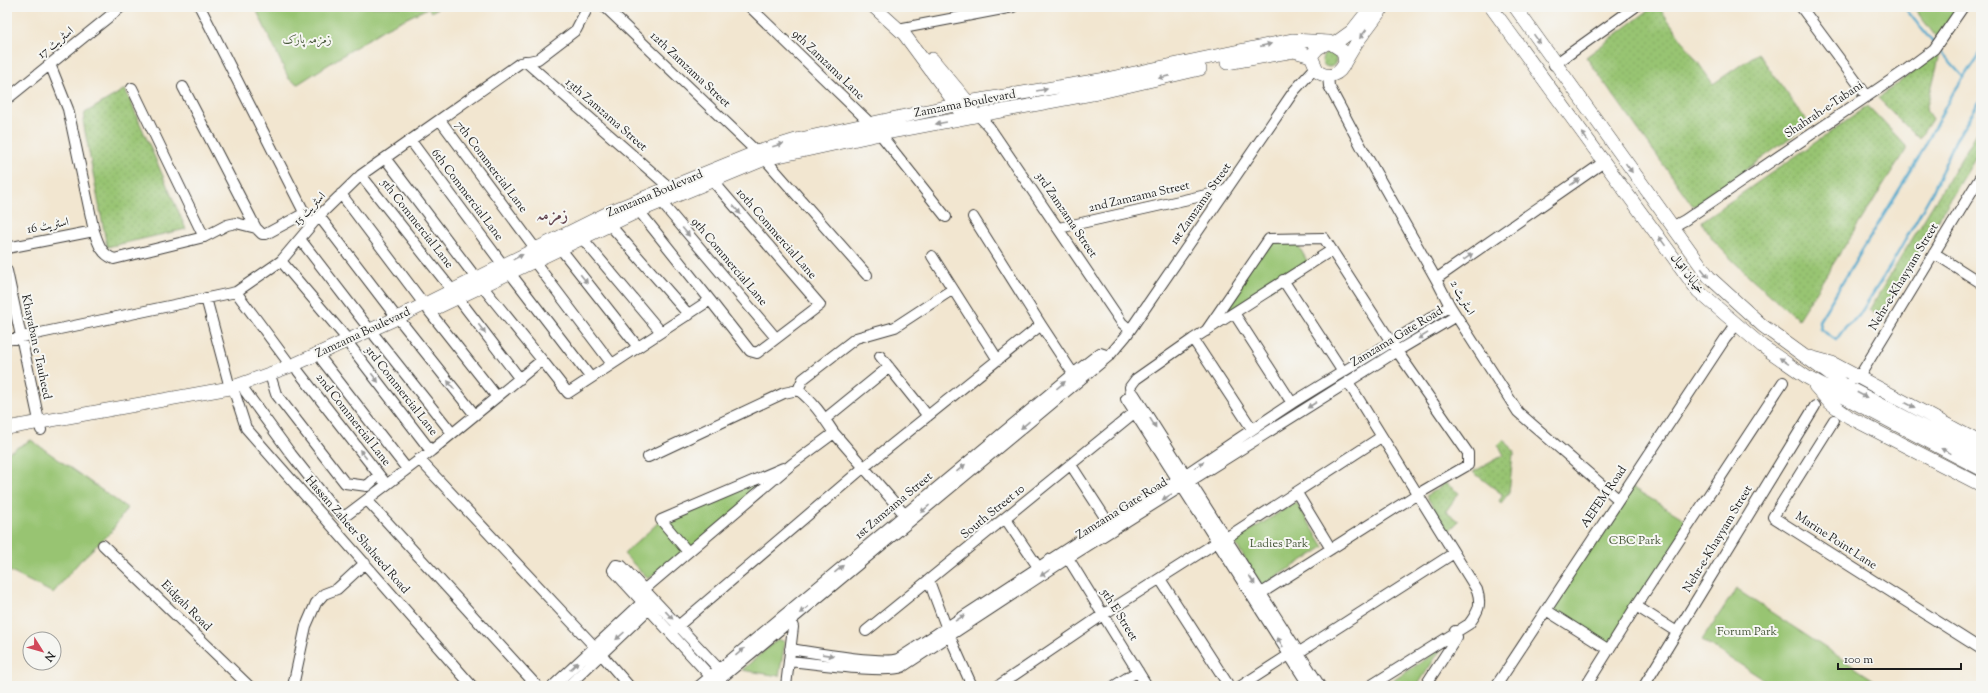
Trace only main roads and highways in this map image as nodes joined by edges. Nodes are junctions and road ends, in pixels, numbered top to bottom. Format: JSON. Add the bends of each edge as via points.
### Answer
{"nodes":[{"id":1,"x":874,"y":7,"type":"edge"},
{"id":2,"x":886,"y":7,"type":"edge"},
{"id":3,"x":1371,"y":7,"type":"edge"},
{"id":4,"x":1383,"y":7,"type":"edge"},
{"id":5,"x":1491,"y":7,"type":"edge"},
{"id":6,"x":1515,"y":7,"type":"edge"},
{"id":7,"x":902,"y":28,"type":"junction"},
{"id":8,"x":1332,"y":43,"type":"junction"},
{"id":9,"x":1313,"y":62,"type":"junction"},
{"id":10,"x":1345,"y":62,"type":"junction"},
{"id":11,"x":962,"y":104,"type":"junction"},
{"id":12,"x":979,"y":116,"type":"junction"},
{"id":13,"x":966,"y":118,"type":"junction"},
{"id":14,"x":761,"y":155,"type":"junction"},
{"id":15,"x":535,"y":254,"type":"junction"},
{"id":16,"x":349,"y":344,"type":"junction"},
{"id":17,"x":1798,"y":354,"type":"junction"},
{"id":18,"x":295,"y":368,"type":"junction"},
{"id":19,"x":1808,"y":378,"type":"junction"},
{"id":20,"x":237,"y":391,"type":"junction"},
{"id":21,"x":40,"y":425,"type":"junction"},
{"id":22,"x":7,"y":428,"type":"edge"},
{"id":23,"x":7,"y":437,"type":"edge"},
{"id":24,"x":1981,"y":443,"type":"edge"},
{"id":25,"x":1981,"y":458,"type":"edge"},
{"id":26,"x":1981,"y":469,"type":"edge"},
{"id":27,"x":1981,"y":485,"type":"edge"}],
"edges":[{"from":1,"to":7,"type":"main road"},
{"from":2,"to":7,"type":"main road"},
{"from":3,"to":8,"type":"main road","via":[[1352,31]]},
{"from":4,"to":10,"type":"main road","one_way":true},
{"from":19,"to":5,"type":"main road","name":"خیابان اقبال","one_way":true,"via":[[1762,346],[1698,291]]},
{"from":6,"to":17,"type":"main road","name":"خیابان اقبال","one_way":true,"via":[[1554,65],[1709,277]]},
{"from":7,"to":11,"type":"main road"},
{"from":8,"to":9,"type":"main road","via":[[1318,48]]},
{"from":8,"to":10,"type":"main road","via":[[1342,51]]},
{"from":11,"to":8,"type":"main road","name":"Zamzama Boulevard","one_way":true,"via":[[1106,79],[1292,40]]},
{"from":9,"to":10,"type":"main road","via":[[1322,74],[1328,76],[1338,72]]},
{"from":9,"to":12,"type":"main road","name":"Zamzama Boulevard","one_way":true,"via":[[1294,50]]},
{"from":11,"to":12,"type":"main road"},
{"from":11,"to":13,"type":"main road"},
{"from":14,"to":11,"type":"main road","name":"Zamzama Boulevard","one_way":true,"via":[[796,140]]},
{"from":12,"to":13,"type":"main road","name":"Zamzama Boulevard"},
{"from":13,"to":14,"type":"main road","name":"Zamzama Boulevard","one_way":true},
{"from":14,"to":15,"type":"main road","name":"Zamzama Boulevard","via":[[712,180],[560,248]]},
{"from":14,"to":15,"type":"main road","name":"Zamzama Boulevard","via":[[614,210]]},
{"from":15,"to":16,"type":"main road","name":"Zamzama Boulevard"},
{"from":16,"to":18,"type":"main road","name":"Zamzama Boulevard"},
{"from":16,"to":18,"type":"main road","name":"Zamzama Boulevard","via":[[322,360]]},
{"from":17,"to":24,"type":"main road","one_way":true,"via":[[1832,364]]},
{"from":17,"to":25,"type":"main road","name":"خیابان اقبال","one_way":true,"via":[[1846,387]]},
{"from":18,"to":20,"type":"main road","name":"Zamzama Boulevard"},
{"from":18,"to":20,"type":"main road","name":"Zamzama Boulevard","via":[[272,381]]},
{"from":26,"to":19,"type":"main road","name":"خیابان اقبال","one_way":true},
{"from":19,"to":27,"type":"main road","via":[[1829,402],[1849,417]]},
{"from":20,"to":21,"type":"main road","name":"Zamzama Boulevard"},
{"from":21,"to":22,"type":"main road","name":"Zamzama Boulevard"},
{"from":21,"to":23,"type":"main road","name":"Zamzama Boulevard"}]}
